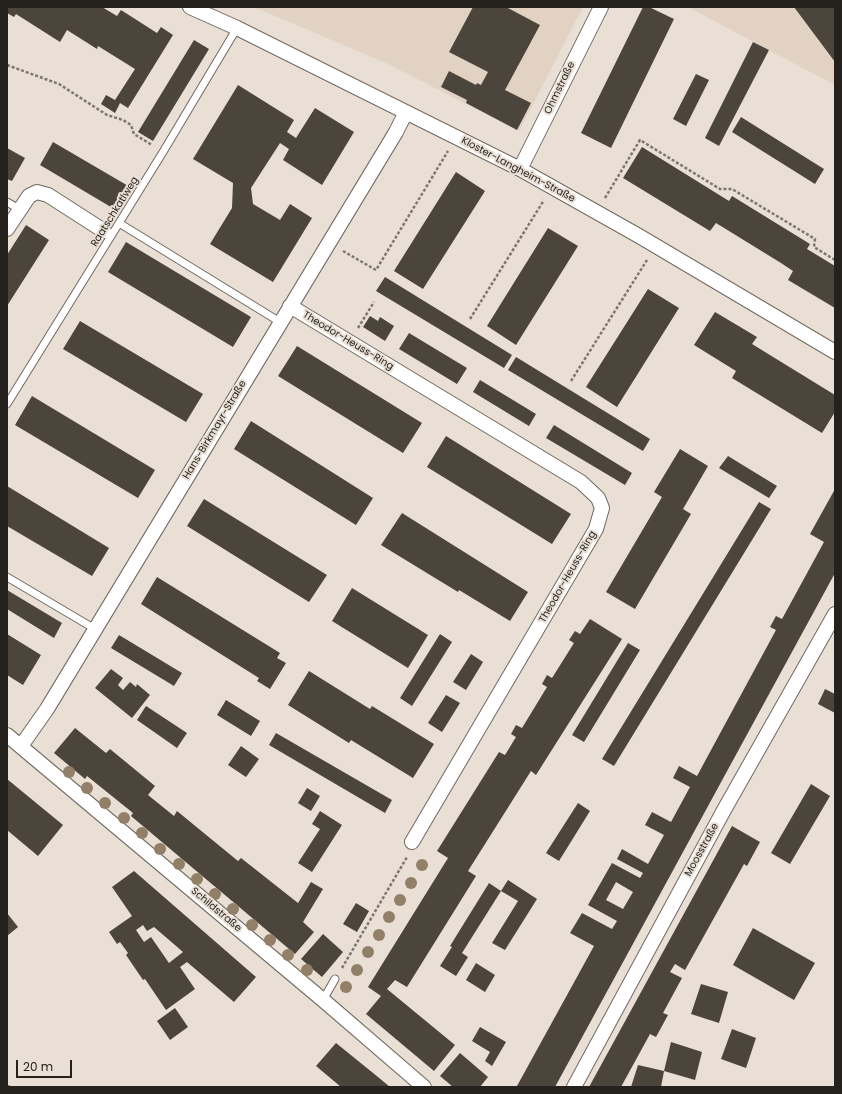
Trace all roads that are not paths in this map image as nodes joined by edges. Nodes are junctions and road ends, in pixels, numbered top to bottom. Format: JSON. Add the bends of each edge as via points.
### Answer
{"nodes":[{"id":1,"x":190,"y":7,"type":"edge"},
{"id":2,"x":601,"y":7,"type":"edge"},
{"id":3,"x":237,"y":28,"type":"junction"},
{"id":4,"x":406,"y":112,"type":"junction"},
{"id":5,"x":520,"y":169,"type":"junction"},
{"id":6,"x":7,"y":202,"type":"edge"},
{"id":7,"x":19,"y":210,"type":"junction"},
{"id":8,"x":119,"y":223,"type":"junction"},
{"id":9,"x":7,"y":229,"type":"edge"},
{"id":10,"x":108,"y":233,"type":"junction"},
{"id":11,"x":290,"y":306,"type":"junction"},
{"id":12,"x":280,"y":322,"type":"junction"},
{"id":13,"x":835,"y":352,"type":"edge"},
{"id":14,"x":7,"y":404,"type":"edge"},
{"id":15,"x":7,"y":576,"type":"edge"},
{"id":16,"x":835,"y":614,"type":"edge"},
{"id":17,"x":95,"y":629,"type":"junction"},
{"id":18,"x":7,"y":735,"type":"edge"},
{"id":19,"x":21,"y":746,"type":"junction"},
{"id":20,"x":412,"y":842,"type":"dead end"},
{"id":21,"x":336,"y":979,"type":"road end"},
{"id":22,"x":322,"y":1000,"type":"junction"},
{"id":23,"x":424,"y":1087,"type":"edge"},
{"id":24,"x":574,"y":1087,"type":"edge"}],
"edges":[{"from":1,"to":3,"type":"street","name":"Kloster-Langheim-Straße"},
{"from":2,"to":5,"type":"street","name":"Ohmstraße"},
{"from":3,"to":4,"type":"street","name":"Kloster-Langheim-Straße"},
{"from":3,"to":8,"type":"lane","name":"Raatschkatlweg"},
{"from":4,"to":5,"type":"street","name":"Kloster-Langheim-Straße"},
{"from":4,"to":11,"type":"street","name":"Hans-Birkmayr-Straße"},
{"from":5,"to":13,"type":"street","name":"Kloster-Langheim-Straße"},
{"from":6,"to":7,"type":"lane"},
{"from":7,"to":9,"type":"street"},
{"from":7,"to":10,"type":"street","via":[[29,196],[37,192],[48,195]]},
{"from":8,"to":10,"type":"lane","name":"Raatschkatlweg"},
{"from":8,"to":12,"type":"lane"},
{"from":10,"to":14,"type":"lane","name":"Raatschkatlweg"},
{"from":11,"to":12,"type":"street","name":"Hans-Birkmayr-Straße"},
{"from":11,"to":20,"type":"street","name":"Theodor-Heuss-Ring","via":[[581,482],[598,498],[602,508],[596,529]]},
{"from":12,"to":17,"type":"street","name":"Hans-Birkmayr-Straße"},
{"from":15,"to":17,"type":"lane"},
{"from":16,"to":24,"type":"street","name":"Moosstraße","via":[[720,816]]},
{"from":17,"to":19,"type":"street","name":"Hans-Birkmayr-Straße","via":[[35,728]]},
{"from":18,"to":19,"type":"street","name":"Schildstraße"},
{"from":19,"to":22,"type":"street","name":"Schildstraße"},
{"from":21,"to":22,"type":"lane"},
{"from":22,"to":23,"type":"street","name":"Schildstraße"}]}
